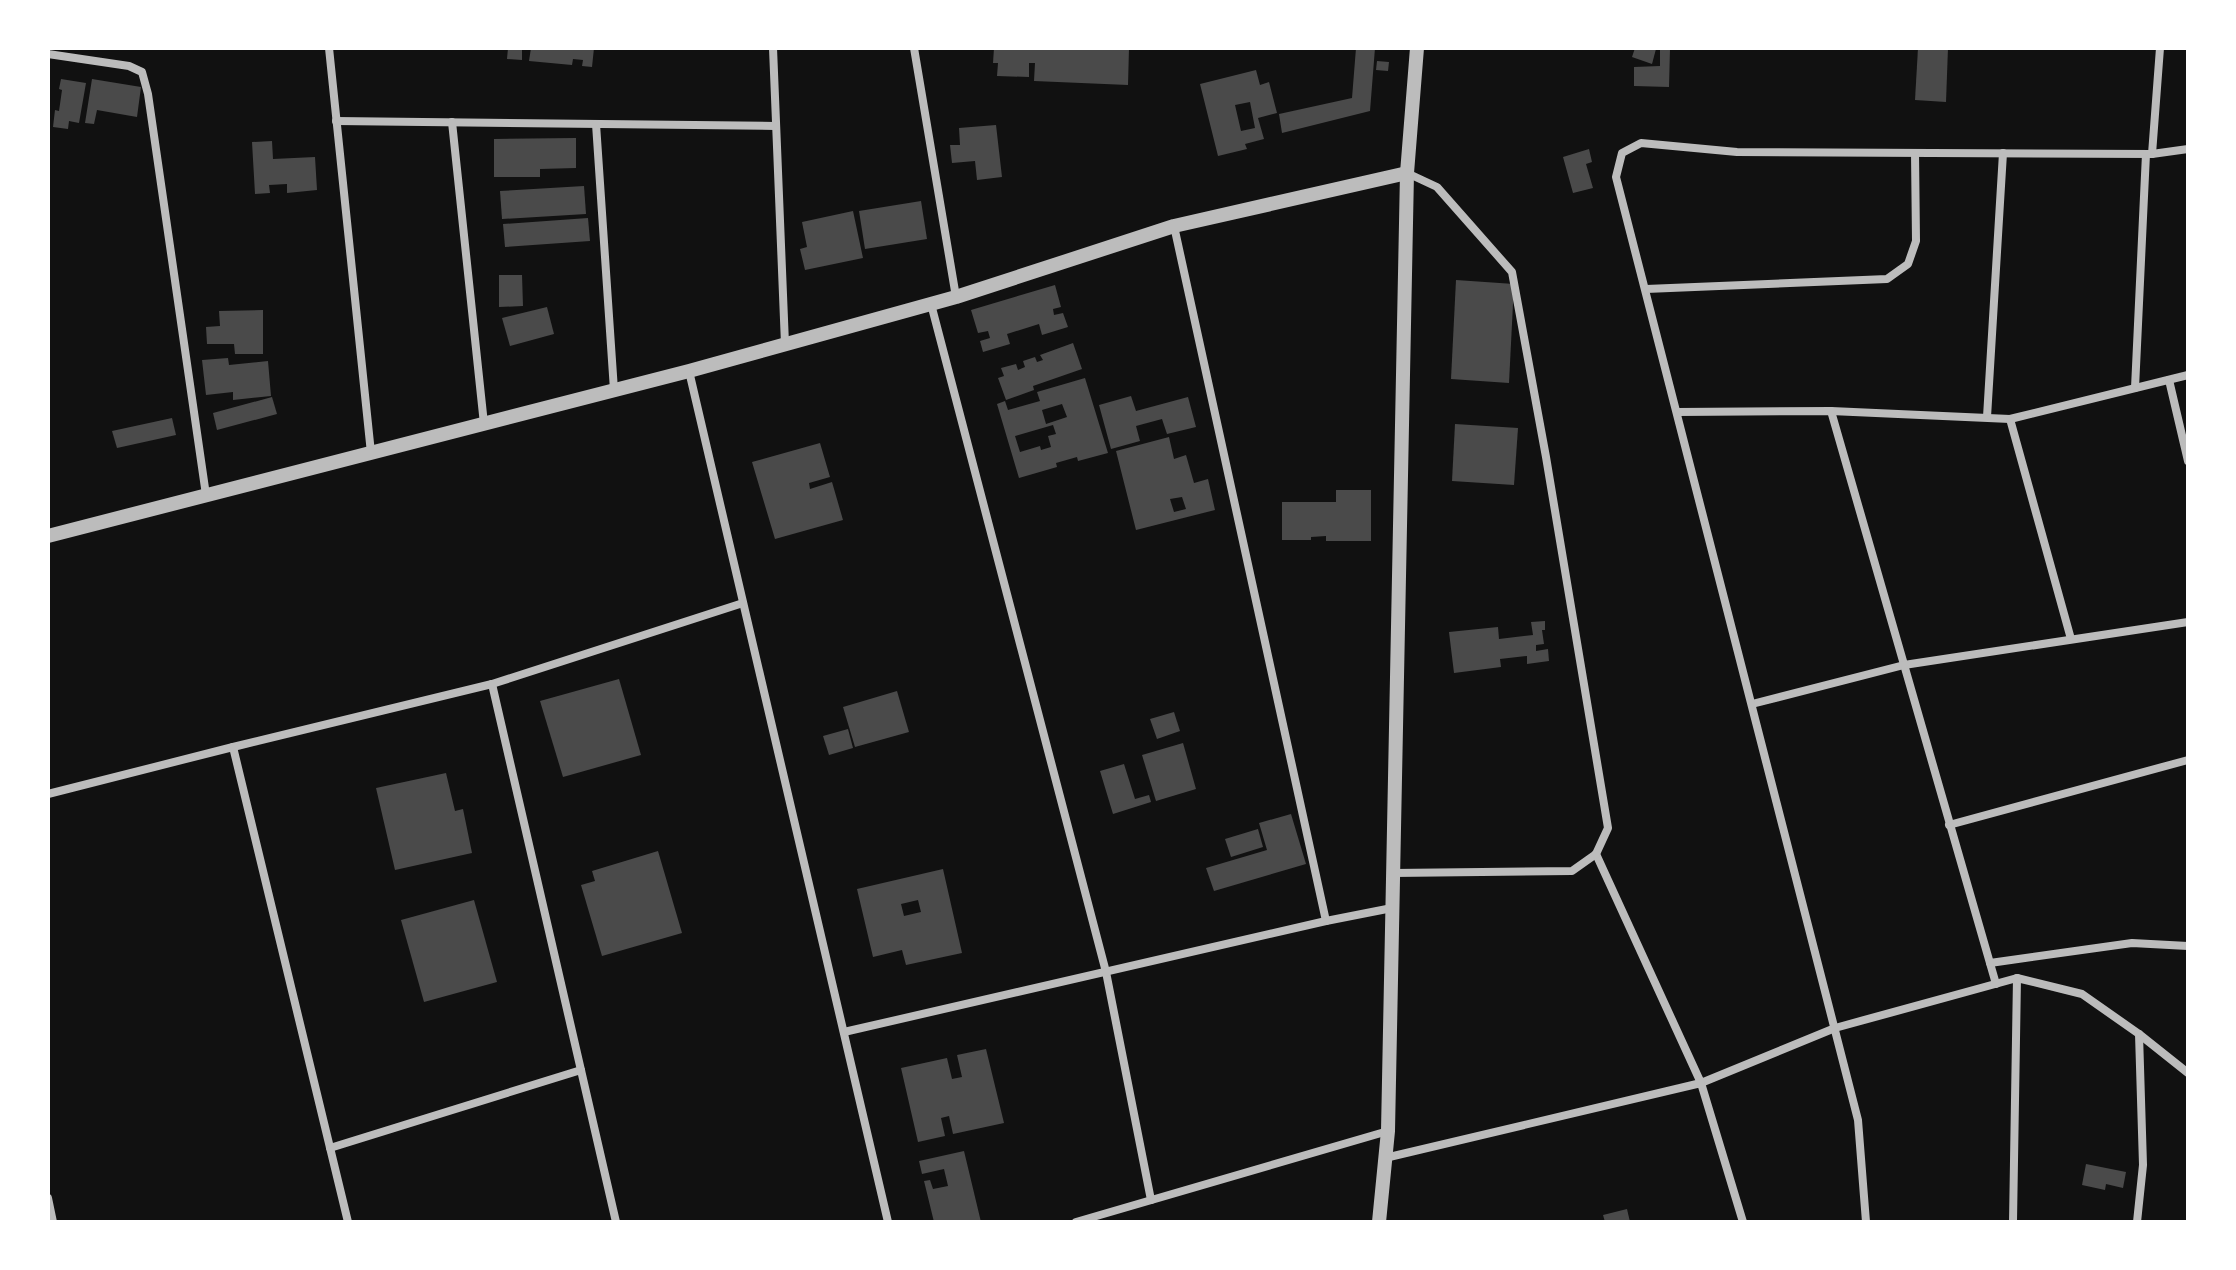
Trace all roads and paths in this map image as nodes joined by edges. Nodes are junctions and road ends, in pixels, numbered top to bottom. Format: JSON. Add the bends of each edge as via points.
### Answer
{"nodes":[{"id":1,"x":329,"y":48,"type":"edge"},
{"id":2,"x":773,"y":48,"type":"edge"},
{"id":3,"x":914,"y":48,"type":"edge"},
{"id":4,"x":1417,"y":48,"type":"edge"},
{"id":5,"x":2160,"y":48,"type":"edge"},
{"id":6,"x":48,"y":54,"type":"edge"},
{"id":7,"x":336,"y":121,"type":"junction"},
{"id":8,"x":452,"y":122,"type":"junction"},
{"id":9,"x":596,"y":124,"type":"junction"},
{"id":10,"x":776,"y":126,"type":"junction"},
{"id":11,"x":2188,"y":149,"type":"edge"},
{"id":12,"x":1915,"y":153,"type":"junction"},
{"id":13,"x":2003,"y":153,"type":"junction"},
{"id":14,"x":2149,"y":154,"type":"junction"},
{"id":15,"x":1407,"y":173,"type":"junction"},
{"id":16,"x":1174,"y":226,"type":"junction"},
{"id":17,"x":1646,"y":289,"type":"junction"},
{"id":18,"x":956,"y":297,"type":"junction"},
{"id":19,"x":931,"y":304,"type":"junction"},
{"id":20,"x":785,"y":344,"type":"junction"},
{"id":21,"x":689,"y":371,"type":"junction"},
{"id":22,"x":2188,"y":375,"type":"edge"},
{"id":23,"x":2169,"y":380,"type":"junction"},
{"id":24,"x":2135,"y":388,"type":"junction"},
{"id":25,"x":614,"y":390,"type":"junction"},
{"id":26,"x":1831,"y":411,"type":"junction"},
{"id":27,"x":1677,"y":412,"type":"junction"},
{"id":28,"x":1987,"y":417,"type":"junction"},
{"id":29,"x":2010,"y":419,"type":"junction"},
{"id":30,"x":484,"y":424,"type":"junction"},
{"id":31,"x":371,"y":453,"type":"junction"},
{"id":32,"x":2188,"y":461,"type":"edge"},
{"id":33,"x":206,"y":495,"type":"junction"},
{"id":34,"x":48,"y":536,"type":"edge"},
{"id":35,"x":743,"y":603,"type":"junction"},
{"id":36,"x":2188,"y":622,"type":"edge"},
{"id":37,"x":2071,"y":639,"type":"junction"},
{"id":38,"x":1904,"y":665,"type":"junction"},
{"id":39,"x":492,"y":684,"type":"junction"},
{"id":40,"x":1752,"y":704,"type":"junction"},
{"id":41,"x":233,"y":747,"type":"junction"},
{"id":42,"x":2188,"y":760,"type":"edge"},
{"id":43,"x":48,"y":794,"type":"edge"},
{"id":44,"x":1949,"y":825,"type":"junction"},
{"id":45,"x":1596,"y":854,"type":"junction"},
{"id":46,"x":1393,"y":873,"type":"junction"},
{"id":47,"x":1392,"y":908,"type":"junction"},
{"id":48,"x":1326,"y":921,"type":"junction"},
{"id":49,"x":2188,"y":946,"type":"edge"},
{"id":50,"x":1990,"y":963,"type":"junction"},
{"id":51,"x":1106,"y":972,"type":"junction"},
{"id":52,"x":2017,"y":978,"type":"junction"},
{"id":53,"x":1996,"y":984,"type":"junction"},
{"id":54,"x":1835,"y":1028,"type":"junction"},
{"id":55,"x":844,"y":1032,"type":"junction"},
{"id":56,"x":2139,"y":1034,"type":"junction"},
{"id":57,"x":581,"y":1070,"type":"junction"},
{"id":58,"x":2188,"y":1073,"type":"edge"},
{"id":59,"x":1701,"y":1083,"type":"junction"},
{"id":60,"x":1388,"y":1131,"type":"junction"},
{"id":61,"x":330,"y":1148,"type":"junction"},
{"id":62,"x":1385,"y":1158,"type":"junction"},
{"id":63,"x":48,"y":1198,"type":"edge"},
{"id":64,"x":1151,"y":1200,"type":"junction"},
{"id":65,"x":53,"y":1222,"type":"edge"},
{"id":66,"x":348,"y":1222,"type":"edge"},
{"id":67,"x":616,"y":1222,"type":"edge"},
{"id":68,"x":888,"y":1222,"type":"edge"},
{"id":69,"x":1076,"y":1222,"type":"edge"},
{"id":70,"x":1379,"y":1222,"type":"edge"},
{"id":71,"x":1743,"y":1222,"type":"edge"},
{"id":72,"x":1866,"y":1222,"type":"edge"},
{"id":73,"x":2013,"y":1222,"type":"edge"},
{"id":74,"x":2137,"y":1222,"type":"edge"}],
"edges":[{"from":1,"to":7,"type":"street"},
{"from":2,"to":10,"type":"street"},
{"from":3,"to":18,"type":"street"},
{"from":4,"to":15,"type":"street"},
{"from":5,"to":14,"type":"street"},
{"from":6,"to":33,"type":"street","via":[[142,72]]},
{"from":7,"to":8,"type":"street"},
{"from":7,"to":31,"type":"street"},
{"from":8,"to":9,"type":"street"},
{"from":8,"to":30,"type":"street"},
{"from":9,"to":10,"type":"street"},
{"from":9,"to":25,"type":"street"},
{"from":10,"to":20,"type":"street"},
{"from":11,"to":14,"type":"street"},
{"from":12,"to":13,"type":"street"},
{"from":12,"to":17,"type":"street","via":[[1916,241],[1908,264],[1887,279]]},
{"from":12,"to":17,"type":"street","via":[[1737,152],[1641,143],[1622,153],[1616,177]]},
{"from":13,"to":14,"type":"street"},
{"from":13,"to":28,"type":"street"},
{"from":14,"to":24,"type":"street"},
{"from":15,"to":16,"type":"street"},
{"from":15,"to":45,"type":"street","via":[[1437,187],[1512,272],[1608,828]]},
{"from":15,"to":46,"type":"street"},
{"from":16,"to":18,"type":"street"},
{"from":16,"to":48,"type":"street"},
{"from":17,"to":27,"type":"street"},
{"from":18,"to":19,"type":"street"},
{"from":19,"to":20,"type":"street"},
{"from":19,"to":51,"type":"street"},
{"from":20,"to":21,"type":"street"},
{"from":21,"to":25,"type":"street"},
{"from":21,"to":35,"type":"street"},
{"from":22,"to":23,"type":"street"},
{"from":23,"to":24,"type":"street"},
{"from":23,"to":32,"type":"street"},
{"from":24,"to":29,"type":"street"},
{"from":25,"to":30,"type":"street"},
{"from":26,"to":27,"type":"street"},
{"from":26,"to":28,"type":"street"},
{"from":26,"to":38,"type":"street"},
{"from":27,"to":40,"type":"street"},
{"from":28,"to":29,"type":"street"},
{"from":29,"to":37,"type":"street"},
{"from":30,"to":31,"type":"street"},
{"from":31,"to":33,"type":"street"},
{"from":33,"to":34,"type":"street"},
{"from":35,"to":39,"type":"street"},
{"from":35,"to":55,"type":"street"},
{"from":36,"to":37,"type":"street"},
{"from":37,"to":38,"type":"street"},
{"from":38,"to":40,"type":"street"},
{"from":38,"to":44,"type":"street"},
{"from":39,"to":41,"type":"street"},
{"from":39,"to":57,"type":"street"},
{"from":40,"to":54,"type":"street"},
{"from":41,"to":43,"type":"street"},
{"from":41,"to":61,"type":"street"},
{"from":42,"to":44,"type":"street"},
{"from":44,"to":50,"type":"street"},
{"from":45,"to":46,"type":"street","via":[[1572,871]]},
{"from":45,"to":59,"type":"street"},
{"from":46,"to":47,"type":"street"},
{"from":47,"to":48,"type":"street"},
{"from":47,"to":60,"type":"street"},
{"from":48,"to":51,"type":"street"},
{"from":49,"to":50,"type":"street","via":[[2132,943]]},
{"from":50,"to":53,"type":"street"},
{"from":51,"to":55,"type":"street"},
{"from":51,"to":64,"type":"street"},
{"from":52,"to":53,"type":"street"},
{"from":52,"to":56,"type":"street","via":[[2082,994]]},
{"from":52,"to":73,"type":"street"},
{"from":53,"to":54,"type":"street"},
{"from":54,"to":59,"type":"street"},
{"from":54,"to":72,"type":"street","via":[[1858,1120]]},
{"from":55,"to":68,"type":"street"},
{"from":56,"to":58,"type":"street"},
{"from":56,"to":74,"type":"street","via":[[2143,1165]]},
{"from":57,"to":61,"type":"street"},
{"from":57,"to":67,"type":"street"},
{"from":59,"to":62,"type":"street"},
{"from":59,"to":71,"type":"street"},
{"from":60,"to":62,"type":"street"},
{"from":60,"to":64,"type":"street"},
{"from":61,"to":66,"type":"street"},
{"from":62,"to":70,"type":"street"},
{"from":63,"to":65,"type":"street"},
{"from":64,"to":69,"type":"street"}]}
